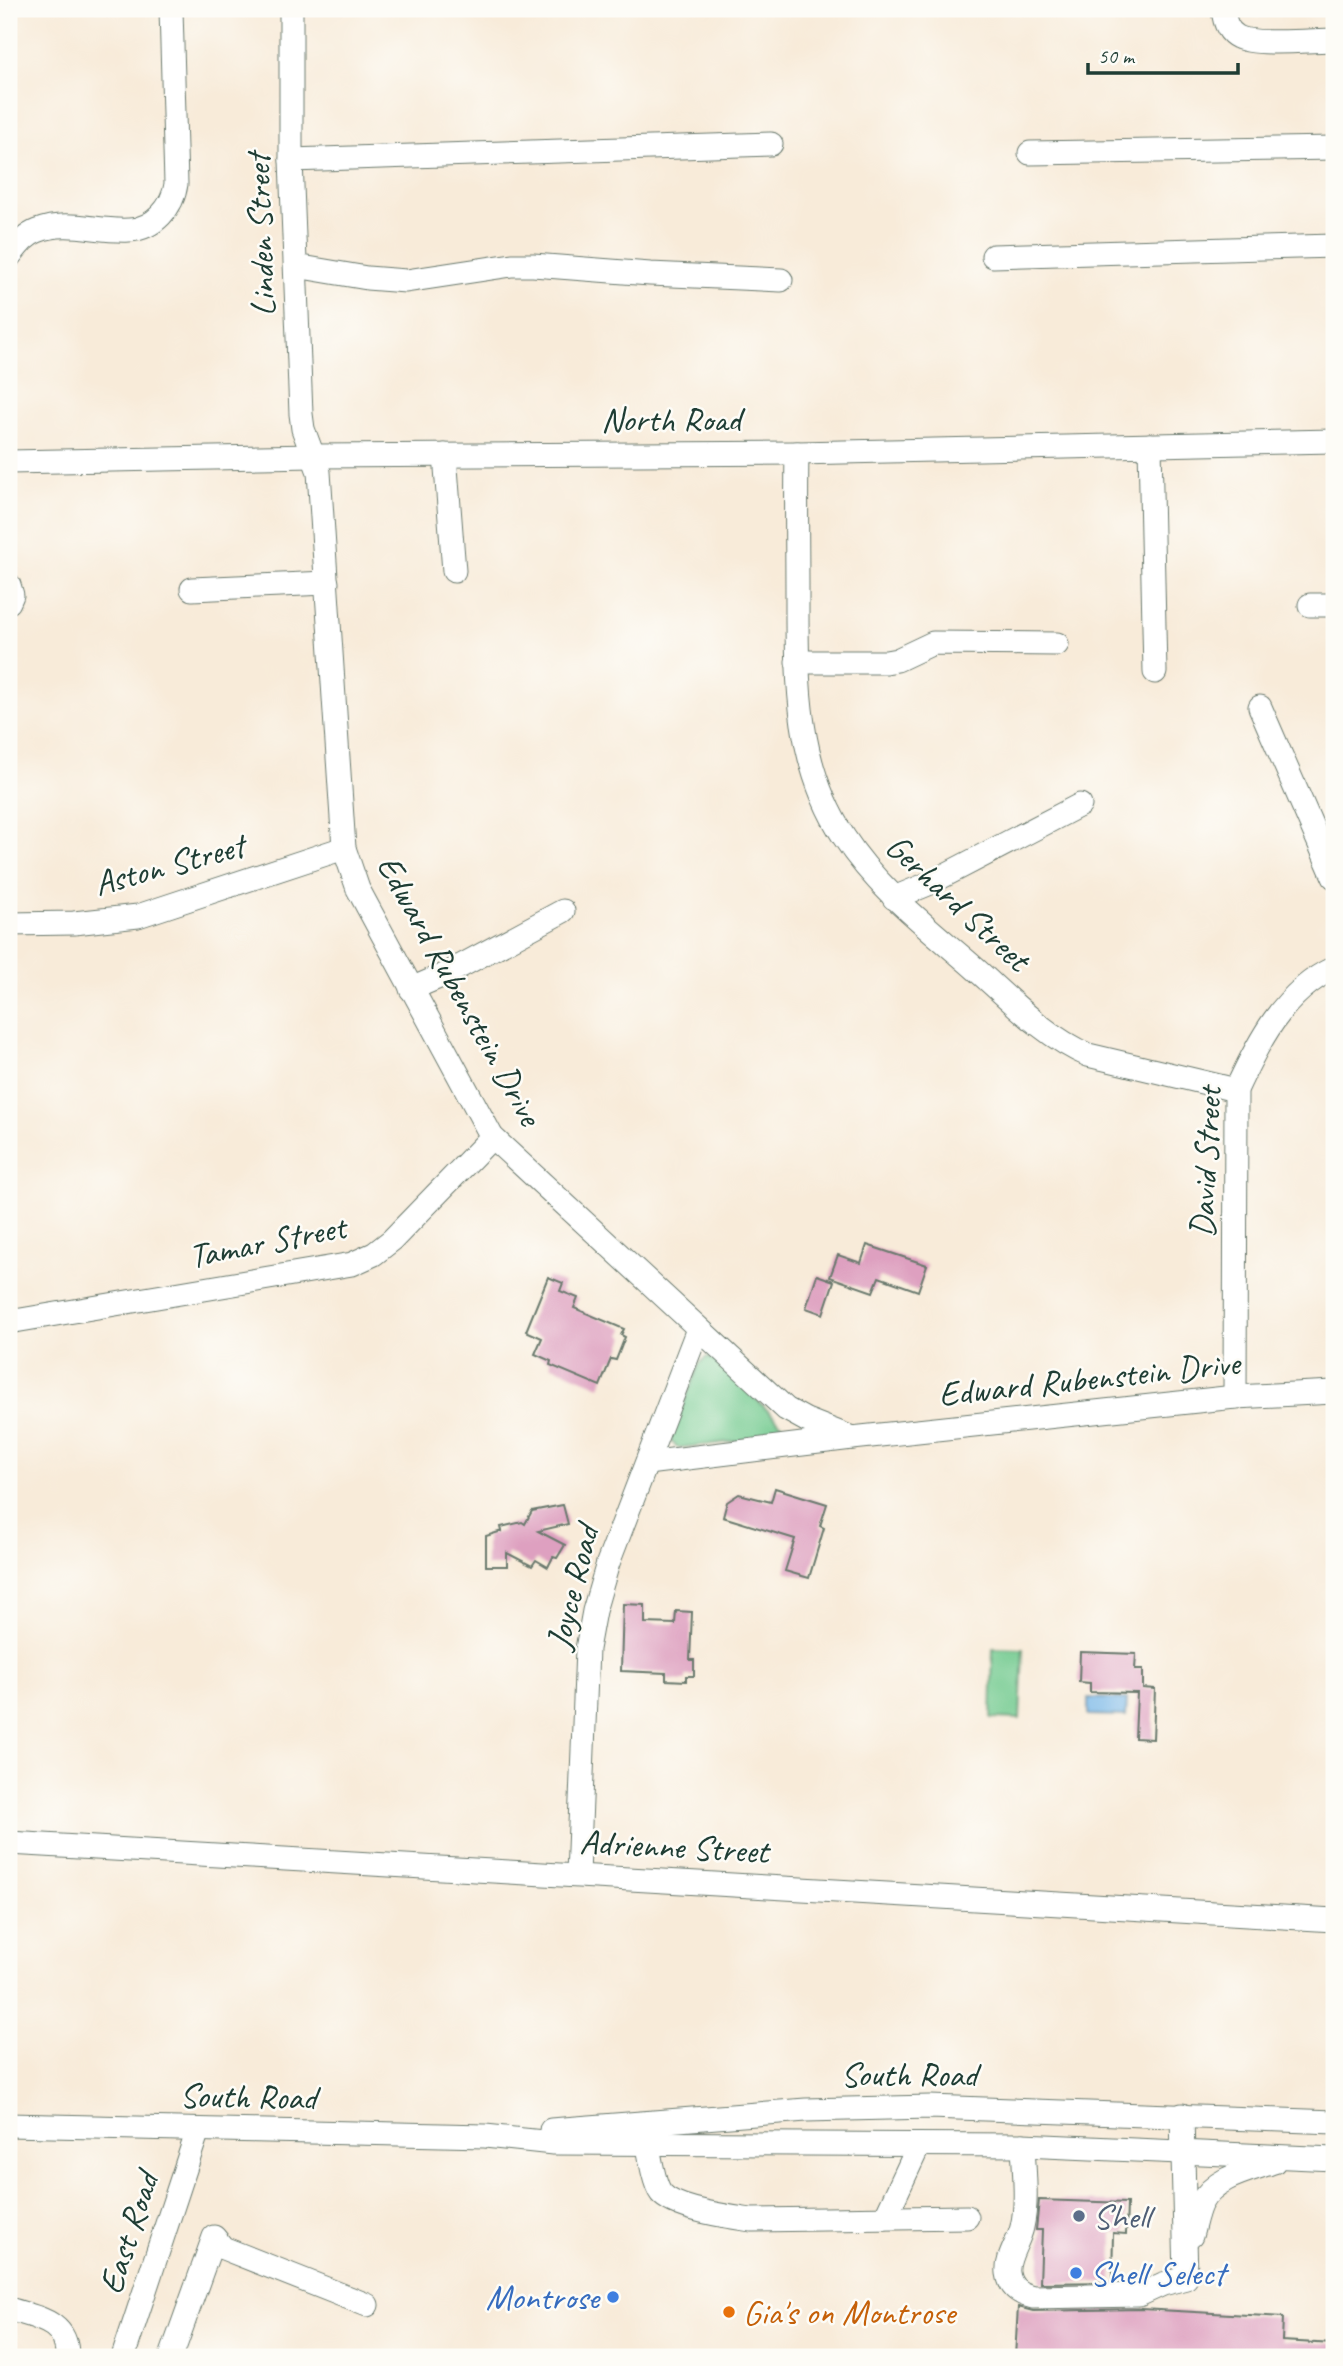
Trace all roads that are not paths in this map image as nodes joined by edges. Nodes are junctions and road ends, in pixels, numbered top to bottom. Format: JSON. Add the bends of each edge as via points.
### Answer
{"nodes":[{"id":1,"x":171,"y":9,"type":"edge"},
{"id":2,"x":291,"y":9,"type":"edge"},
{"id":3,"x":1223,"y":11,"type":"edge"},
{"id":4,"x":1334,"y":40,"type":"edge"},
{"id":5,"x":771,"y":144,"type":"dead end"},
{"id":6,"x":1334,"y":148,"type":"edge"},
{"id":7,"x":1030,"y":153,"type":"dead end"},
{"id":8,"x":291,"y":160,"type":"junction"},
{"id":9,"x":1334,"y":246,"type":"edge"},
{"id":10,"x":992,"y":256,"type":"dead end"},
{"id":11,"x":9,"y":257,"type":"edge"},
{"id":12,"x":296,"y":266,"type":"junction"},
{"id":13,"x":782,"y":280,"type":"dead end"},
{"id":14,"x":1334,"y":441,"type":"edge"},
{"id":15,"x":1150,"y":445,"type":"junction"},
{"id":16,"x":797,"y":453,"type":"junction"},
{"id":17,"x":444,"y":455,"type":"junction"},
{"id":18,"x":314,"y":456,"type":"junction"},
{"id":19,"x":9,"y":462,"type":"edge"},
{"id":20,"x":454,"y":571,"type":"dead end"},
{"id":21,"x":327,"y":583,"type":"junction"},
{"id":22,"x":9,"y":585,"type":"edge"},
{"id":23,"x":192,"y":589,"type":"dead end"},
{"id":24,"x":9,"y":602,"type":"edge"},
{"id":25,"x":1310,"y":605,"type":"dead end"},
{"id":26,"x":1334,"y":605,"type":"edge"},
{"id":27,"x":1057,"y":644,"type":"dead end"},
{"id":28,"x":797,"y":662,"type":"junction"},
{"id":29,"x":1155,"y":672,"type":"dead end"},
{"id":30,"x":1260,"y":707,"type":"dead end"},
{"id":31,"x":1080,"y":806,"type":"dead end"},
{"id":32,"x":344,"y":848,"type":"junction"},
{"id":33,"x":1334,"y":877,"type":"edge"},
{"id":34,"x":894,"y":898,"type":"junction"},
{"id":35,"x":563,"y":911,"type":"dead end"},
{"id":36,"x":9,"y":924,"type":"edge"},
{"id":37,"x":1334,"y":968,"type":"edge"},
{"id":38,"x":411,"y":989,"type":"junction"},
{"id":39,"x":1236,"y":1090,"type":"junction"},
{"id":40,"x":492,"y":1138,"type":"junction"},
{"id":41,"x":10,"y":1318,"type":"edge"},
{"id":42,"x":698,"y":1329,"type":"junction"},
{"id":43,"x":1334,"y":1392,"type":"edge"},
{"id":44,"x":1236,"y":1397,"type":"junction"},
{"id":45,"x":852,"y":1438,"type":"junction"},
{"id":46,"x":647,"y":1463,"type":"junction"},
{"id":47,"x":9,"y":1843,"type":"edge"},
{"id":48,"x":578,"y":1875,"type":"junction"},
{"id":49,"x":1334,"y":1920,"type":"edge"},
{"id":50,"x":1182,"y":2115,"type":"junction"},
{"id":51,"x":1334,"y":2122,"type":"edge"},
{"id":52,"x":9,"y":2125,"type":"edge"},
{"id":53,"x":198,"y":2130,"type":"junction"},
{"id":54,"x":485,"y":2136,"type":"junction"},
{"id":55,"x":648,"y":2145,"type":"junction"},
{"id":56,"x":919,"y":2145,"type":"junction"},
{"id":57,"x":1023,"y":2145,"type":"junction"},
{"id":58,"x":1183,"y":2152,"type":"junction"},
{"id":59,"x":1286,"y":2158,"type":"junction"},
{"id":60,"x":1334,"y":2159,"type":"edge"},
{"id":61,"x":967,"y":2217,"type":"dead end"},
{"id":62,"x":884,"y":2218,"type":"junction"},
{"id":63,"x":1184,"y":2258,"type":"junction"},
{"id":64,"x":367,"y":2305,"type":"dead end"},
{"id":65,"x":9,"y":2309,"type":"edge"},
{"id":66,"x":67,"y":2357,"type":"edge"},
{"id":67,"x":123,"y":2357,"type":"edge"},
{"id":68,"x":171,"y":2357,"type":"edge"}],
"edges":[{"from":1,"to":11,"type":"street","via":[[173,201],[152,223],[131,230],[71,225],[38,230]]},
{"from":2,"to":8,"type":"street","name":"Linden Street"},
{"from":3,"to":4,"type":"street","via":[[1228,29],[1252,41]]},
{"from":5,"to":8,"type":"street"},
{"from":6,"to":7,"type":"street"},
{"from":8,"to":12,"type":"street","name":"Linden Street"},
{"from":9,"to":10,"type":"street"},
{"from":12,"to":13,"type":"street","via":[[406,281],[512,265]]},
{"from":12,"to":18,"type":"street","name":"Linden Street","via":[[301,414]]},
{"from":14,"to":15,"type":"street","name":"North Road"},
{"from":15,"to":16,"type":"street","name":"North Road"},
{"from":15,"to":29,"type":"street"},
{"from":16,"to":17,"type":"street","name":"North Road"},
{"from":16,"to":28,"type":"street","name":"Gerhard Street"},
{"from":17,"to":18,"type":"street","name":"North Road"},
{"from":17,"to":20,"type":"street"},
{"from":18,"to":19,"type":"street","name":"North Road"},
{"from":18,"to":21,"type":"street","name":"Edward Rubenstein Drive"},
{"from":21,"to":23,"type":"street"},
{"from":21,"to":32,"type":"street","name":"Edward Rubenstein Drive"},
{"from":22,"to":24,"type":"street"},
{"from":25,"to":26,"type":"street"},
{"from":27,"to":28,"type":"street","via":[[933,643],[886,662]]},
{"from":28,"to":34,"type":"street","name":"Gerhard Street","via":[[802,729],[826,802],[843,836]]},
{"from":30,"to":33,"type":"street"},
{"from":31,"to":34,"type":"street"},
{"from":32,"to":36,"type":"street","name":"Aston Street","via":[[138,916]]},
{"from":32,"to":38,"type":"street","name":"Edward Rubenstein Drive","via":[[358,889]]},
{"from":34,"to":39,"type":"street","name":"Gerhard Street","via":[[1072,1048]]},
{"from":35,"to":38,"type":"street"},
{"from":37,"to":39,"type":"street","name":"David Street","via":[[1292,997],[1252,1054]]},
{"from":38,"to":40,"type":"street","name":"Edward Rubenstein Drive"},
{"from":39,"to":44,"type":"street","name":"David Street"},
{"from":40,"to":41,"type":"street","name":"Tamar Street","via":[[392,1240],[352,1264]]},
{"from":40,"to":42,"type":"street","name":"Edward Rubenstein Drive"},
{"from":42,"to":45,"type":"street","name":"Edward Rubenstein Drive","via":[[786,1409]]},
{"from":42,"to":46,"type":"street","name":"Joyce Road"},
{"from":43,"to":44,"type":"street","name":"Edward Rubenstein Drive"},
{"from":44,"to":45,"type":"street","name":"Edward Rubenstein Drive"},
{"from":45,"to":46,"type":"street","name":"Edward Rubenstein Drive"},
{"from":46,"to":48,"type":"street","name":"Joyce Road","via":[[608,1563],[587,1649]]},
{"from":47,"to":48,"type":"street","name":"Adrienne Street"},
{"from":48,"to":49,"type":"street","name":"Adrienne Street"},
{"from":50,"to":51,"type":"street","name":"South Road"},
{"from":50,"to":54,"type":"street","name":"South Road","via":[[930,2107],[806,2110]]},
{"from":50,"to":58,"type":"street"},
{"from":52,"to":53,"type":"street","name":"South Road"},
{"from":53,"to":54,"type":"street","name":"South Road"},
{"from":53,"to":67,"type":"street","name":"East Road"},
{"from":54,"to":55,"type":"street","name":"South Road"},
{"from":55,"to":56,"type":"street","name":"South Road"},
{"from":55,"to":62,"type":"street","via":[[660,2192],[682,2204],[751,2220]]},
{"from":56,"to":57,"type":"street","name":"South Road"},
{"from":56,"to":62,"type":"street"},
{"from":57,"to":58,"type":"street","name":"South Road"},
{"from":57,"to":63,"type":"street","via":[[1023,2226],[1008,2269],[1011,2285],[1021,2295],[1139,2295],[1186,2278]]},
{"from":58,"to":59,"type":"street","name":"South Road"},
{"from":58,"to":63,"type":"street"},
{"from":59,"to":60,"type":"street","name":"South Road"},
{"from":59,"to":63,"type":"street","via":[[1226,2178],[1213,2189],[1201,2203]]},
{"from":61,"to":62,"type":"street"},
{"from":64,"to":68,"type":"street","via":[[223,2248],[214,2237]]},
{"from":65,"to":66,"type":"street","via":[[60,2330],[67,2343]]}]}
